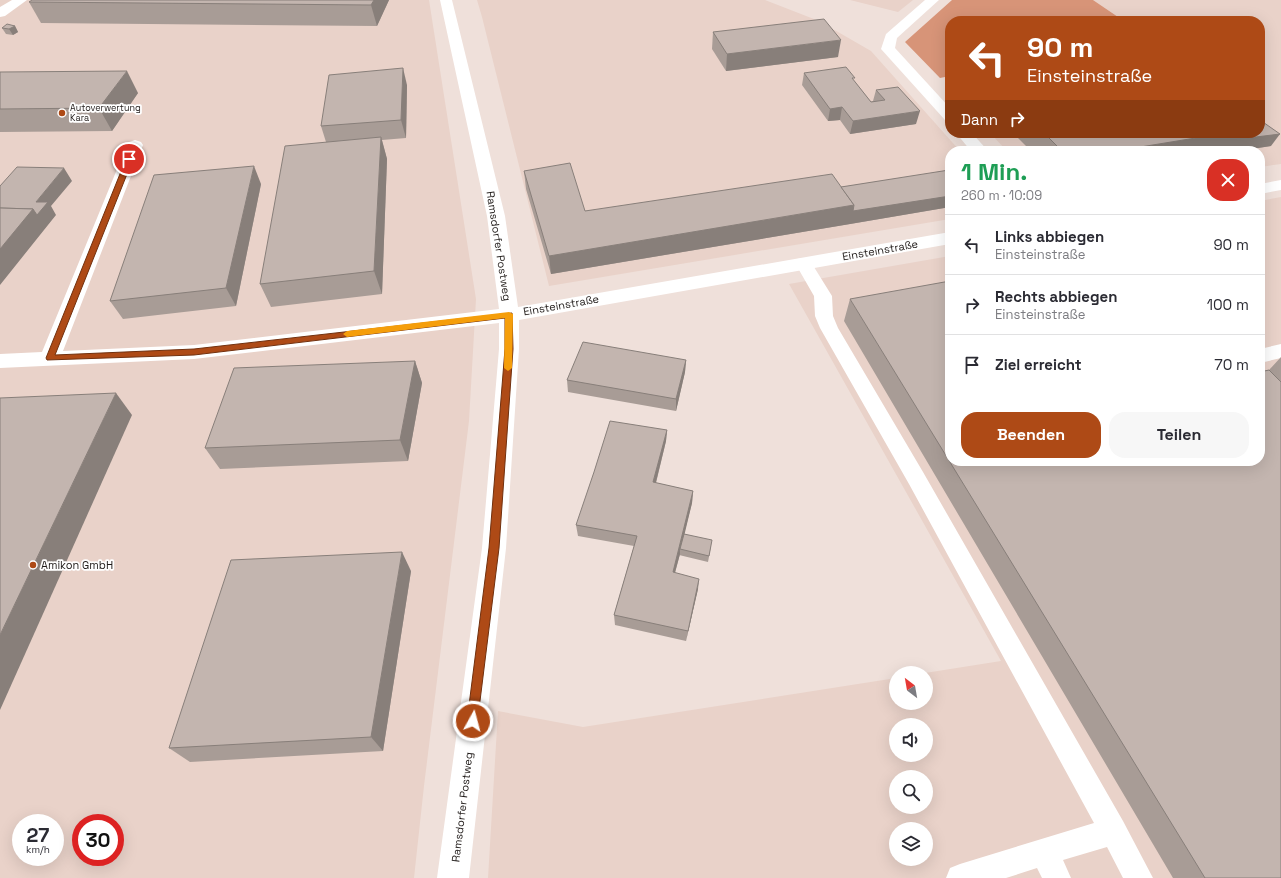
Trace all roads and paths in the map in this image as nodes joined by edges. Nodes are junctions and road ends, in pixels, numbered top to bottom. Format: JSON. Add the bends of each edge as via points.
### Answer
{"nodes":[{"id":1,"x":21,"y":0,"type":"edge"},
{"id":2,"x":446,"y":0,"type":"edge"},
{"id":3,"x":931,"y":0,"type":"edge"},
{"id":4,"x":0,"y":14,"type":"edge"},
{"id":5,"x":945,"y":112,"type":"edge"},
{"id":6,"x":968,"y":138,"type":"edge"},
{"id":7,"x":135,"y":145,"type":"dead end"},
{"id":8,"x":976,"y":146,"type":"edge"},
{"id":9,"x":1281,"y":185,"type":"edge"},
{"id":10,"x":1265,"y":188,"type":"edge"},
{"id":11,"x":945,"y":239,"type":"edge"},
{"id":12,"x":804,"y":263,"type":"junction"},
{"id":13,"x":509,"y":314,"type":"junction"},
{"id":14,"x":1281,"y":351,"type":"edge"},
{"id":15,"x":1265,"y":355,"type":"edge"},
{"id":16,"x":50,"y":358,"type":"junction"},
{"id":17,"x":0,"y":361,"type":"edge"},
{"id":18,"x":1113,"y":831,"type":"junction"},
{"id":19,"x":1044,"y":853,"type":"junction"},
{"id":20,"x":453,"y":878,"type":"edge"},
{"id":21,"x":960,"y":878,"type":"edge"},
{"id":22,"x":1057,"y":878,"type":"edge"},
{"id":23,"x":1140,"y":878,"type":"edge"}],
"edges":[{"from":1,"to":4,"type":"street"},
{"from":2,"to":13,"type":"street","name":"Ramsdorfer Postweg","via":[[496,216]]},
{"from":3,"to":5,"type":"street","via":[[891,37],[888,49]]},
{"from":6,"to":8,"type":"street"},
{"from":7,"to":16,"type":"street"},
{"from":9,"to":10,"type":"street"},
{"from":11,"to":12,"type":"street","name":"Einsteinstraße"},
{"from":12,"to":13,"type":"street","name":"Einsteinstraße"},
{"from":12,"to":18,"type":"lane","via":[[823,296],[824,316],[829,328],[920,485]]},
{"from":13,"to":16,"type":"street","name":"Einsteinstraße","via":[[194,352]]},
{"from":13,"to":20,"type":"street","name":"Ramsdorfer Postweg","via":[[509,349],[494,548]]},
{"from":14,"to":15,"type":"lane"},
{"from":16,"to":17,"type":"street","name":"Einsteinstraße"},
{"from":18,"to":19,"type":"lane"},
{"from":18,"to":23,"type":"lane"},
{"from":19,"to":21,"type":"lane"},
{"from":19,"to":22,"type":"lane"}]}
